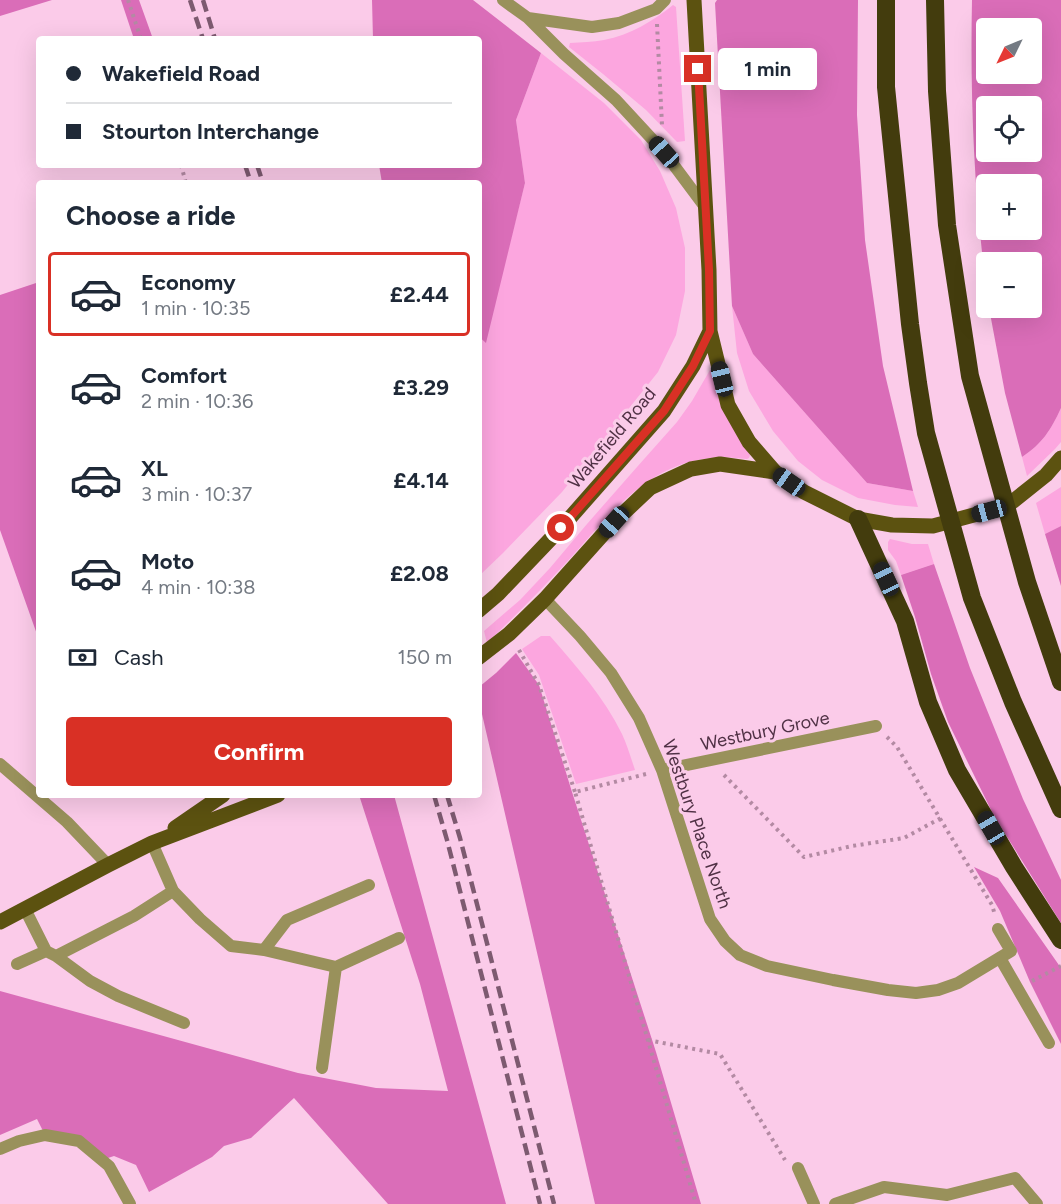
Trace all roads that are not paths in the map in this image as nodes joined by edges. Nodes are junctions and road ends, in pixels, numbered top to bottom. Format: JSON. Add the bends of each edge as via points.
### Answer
{"nodes":[{"id":1,"x":503,"y":0,"type":"edge"},
{"id":2,"x":665,"y":0,"type":"edge"},
{"id":3,"x":694,"y":0,"type":"edge"},
{"id":4,"x":886,"y":0,"type":"edge"},
{"id":5,"x":934,"y":0,"type":"edge"},
{"id":6,"x":528,"y":18,"type":"junction"},
{"id":7,"x":705,"y":207,"type":"junction"},
{"id":8,"x":710,"y":331,"type":"junction"},
{"id":9,"x":1061,"y":458,"type":"edge"},
{"id":10,"x":775,"y":472,"type":"junction"},
{"id":11,"x":858,"y":519,"type":"junction"},
{"id":12,"x":545,"y":599,"type":"junction"},
{"id":13,"x":482,"y":608,"type":"edge"},
{"id":14,"x":484,"y":654,"type":"edge"},
{"id":15,"x":1061,"y":682,"type":"edge"},
{"id":16,"x":876,"y":726,"type":"road end"},
{"id":17,"x":0,"y":765,"type":"edge"},
{"id":18,"x":662,"y":770,"type":"junction"},
{"id":19,"x":36,"y":796,"type":"edge"},
{"id":20,"x":39,"y":798,"type":"edge"},
{"id":21,"x":219,"y":798,"type":"edge"},
{"id":22,"x":270,"y":798,"type":"edge"},
{"id":23,"x":1061,"y":808,"type":"edge"},
{"id":24,"x":153,"y":843,"type":"junction"},
{"id":25,"x":108,"y":865,"type":"junction"},
{"id":26,"x":369,"y":885,"type":"dead end"},
{"id":27,"x":173,"y":891,"type":"junction"},
{"id":28,"x":25,"y":909,"type":"junction"},
{"id":29,"x":0,"y":922,"type":"edge"},
{"id":30,"x":998,"y":929,"type":"road end"},
{"id":31,"x":399,"y":938,"type":"dead end"},
{"id":32,"x":1061,"y":940,"type":"edge"},
{"id":33,"x":264,"y":950,"type":"junction"},
{"id":34,"x":51,"y":953,"type":"junction"},
{"id":35,"x":1000,"y":958,"type":"junction"},
{"id":36,"x":17,"y":964,"type":"dead end"},
{"id":37,"x":336,"y":967,"type":"junction"},
{"id":38,"x":184,"y":1023,"type":"dead end"},
{"id":39,"x":1049,"y":1043,"type":"dead end"},
{"id":40,"x":322,"y":1068,"type":"dead end"},
{"id":41,"x":0,"y":1149,"type":"edge"},
{"id":42,"x":798,"y":1168,"type":"road end"},
{"id":43,"x":130,"y":1204,"type":"edge"},
{"id":44,"x":814,"y":1204,"type":"edge"},
{"id":45,"x":835,"y":1204,"type":"edge"},
{"id":46,"x":1037,"y":1204,"type":"edge"}],
"edges":[{"from":1,"to":6,"type":"street"},
{"from":2,"to":6,"type":"street","via":[[656,9],[618,23],[592,27]]},
{"from":3,"to":7,"type":"main road"},
{"from":4,"to":23,"type":"highway","via":[[886,87],[910,324],[926,432],[972,598]]},
{"from":5,"to":15,"type":"highway","via":[[947,225],[970,376],[1026,582]]},
{"from":6,"to":7,"type":"street","via":[[616,100],[664,152]]},
{"from":7,"to":8,"type":"main road"},
{"from":8,"to":10,"type":"main road","via":[[728,405],[749,442]]},
{"from":8,"to":13,"type":"main road","name":"Wakefield Road","via":[[664,411],[561,528]]},
{"from":9,"to":11,"type":"main road","via":[[1046,476],[1007,506],[933,526]]},
{"from":10,"to":11,"type":"main road","via":[[804,492]]},
{"from":10,"to":12,"type":"main road","via":[[720,464],[668,478],[650,488],[614,522]]},
{"from":11,"to":32,"type":"highway","via":[[905,621],[928,702],[957,770]]},
{"from":12,"to":14,"type":"main road"},
{"from":12,"to":18,"type":"street","name":"Westbury Place North","via":[[611,673],[639,718]]},
{"from":16,"to":18,"type":"street","name":"Westbury Grove"},
{"from":17,"to":19,"type":"street"},
{"from":18,"to":35,"type":"street","name":"Westbury Place North","via":[[710,919],[724,941],[740,955],[767,966],[916,993],[957,983]]},
{"from":20,"to":25,"type":"street"},
{"from":21,"to":24,"type":"main road"},
{"from":22,"to":24,"type":"main road"},
{"from":24,"to":25,"type":"main road"},
{"from":24,"to":27,"type":"street"},
{"from":25,"to":28,"type":"main road"},
{"from":26,"to":33,"type":"street","via":[[287,920]]},
{"from":27,"to":33,"type":"street","via":[[231,946]]},
{"from":27,"to":34,"type":"street","via":[[135,916]]},
{"from":28,"to":29,"type":"main road"},
{"from":28,"to":34,"type":"street"},
{"from":30,"to":35,"type":"street","via":[[1011,951]]},
{"from":31,"to":37,"type":"street"},
{"from":33,"to":37,"type":"street"},
{"from":34,"to":36,"type":"street"},
{"from":34,"to":38,"type":"street","via":[[118,996]]},
{"from":35,"to":39,"type":"street"},
{"from":37,"to":40,"type":"street"},
{"from":41,"to":43,"type":"street","via":[[45,1135],[79,1142],[109,1166]]},
{"from":42,"to":44,"type":"street"},
{"from":45,"to":46,"type":"street","via":[[884,1187],[947,1195],[1015,1178]]}]}
